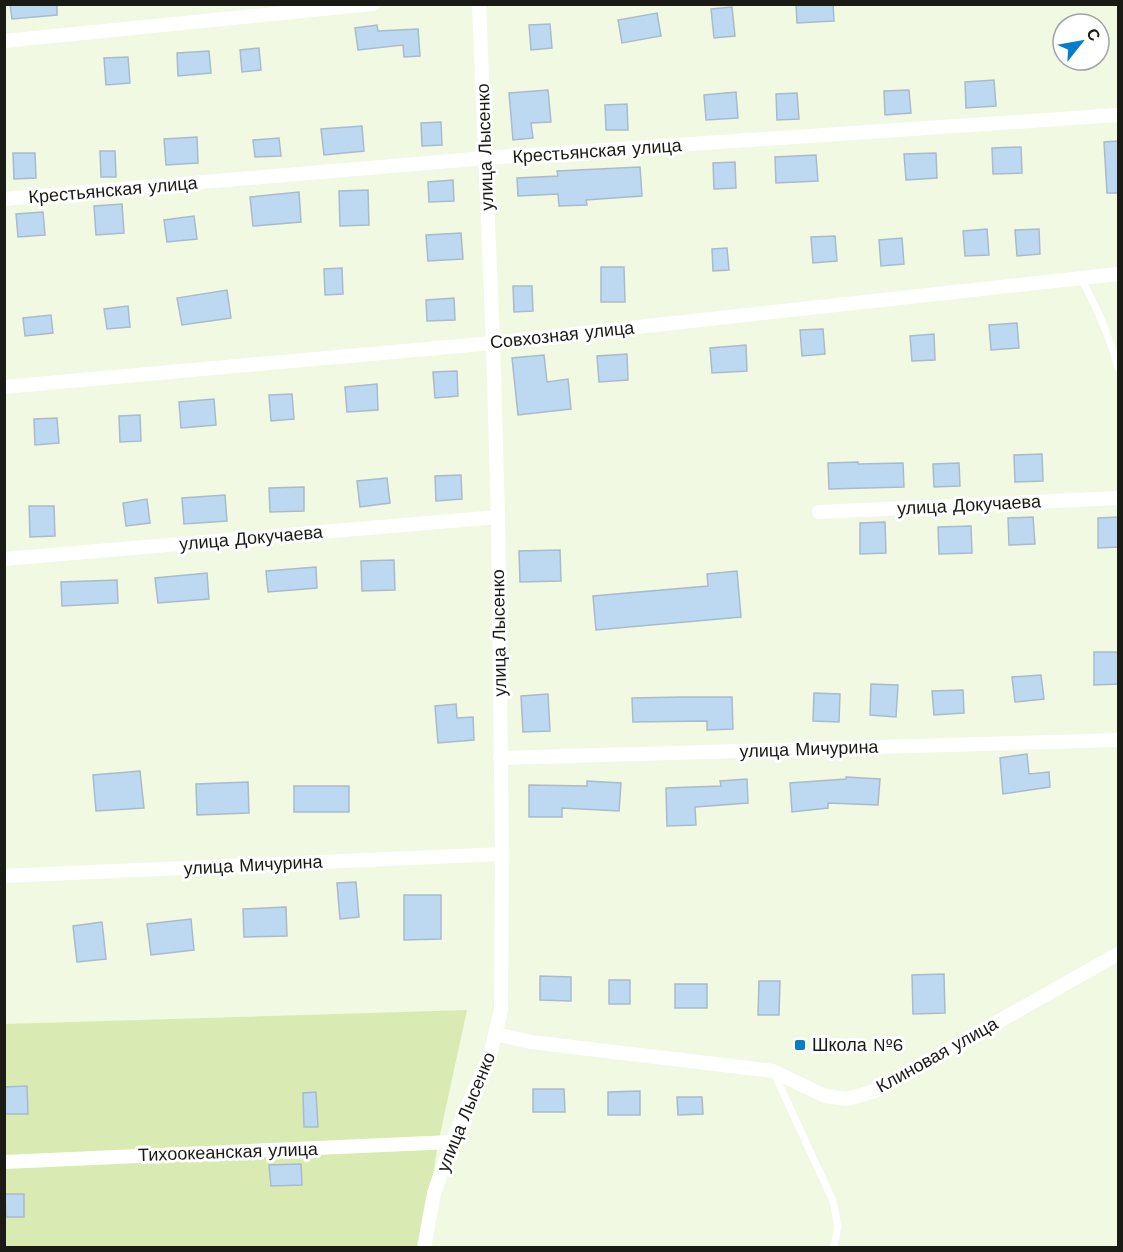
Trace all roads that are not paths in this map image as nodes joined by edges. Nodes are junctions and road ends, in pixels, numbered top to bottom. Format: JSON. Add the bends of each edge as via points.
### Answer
{"nodes":[{"id":1,"x":373,"y":4,"type":"edge"},
{"id":2,"x":479,"y":4,"type":"edge"},
{"id":3,"x":4,"y":41,"type":"edge"},
{"id":4,"x":1119,"y":116,"type":"edge"},
{"id":5,"x":486,"y":158,"type":"junction"},
{"id":6,"x":4,"y":199,"type":"edge"},
{"id":7,"x":1119,"y":274,"type":"edge"},
{"id":8,"x":1081,"y":279,"type":"junction"},
{"id":9,"x":493,"y":343,"type":"junction"},
{"id":10,"x":1119,"y":368,"type":"edge"},
{"id":11,"x":4,"y":387,"type":"edge"},
{"id":12,"x":1119,"y":498,"type":"edge"},
{"id":13,"x":819,"y":512,"type":"dead end"},
{"id":14,"x":498,"y":517,"type":"junction"},
{"id":15,"x":4,"y":559,"type":"edge"},
{"id":16,"x":1119,"y":740,"type":"edge"},
{"id":17,"x":500,"y":758,"type":"junction"},
{"id":18,"x":502,"y":854,"type":"junction"},
{"id":19,"x":4,"y":876,"type":"edge"},
{"id":20,"x":1119,"y":954,"type":"edge"},
{"id":21,"x":496,"y":1034,"type":"junction"},
{"id":22,"x":773,"y":1071,"type":"junction"},
{"id":23,"x":452,"y":1142,"type":"junction"},
{"id":24,"x":4,"y":1162,"type":"edge"},
{"id":25,"x":424,"y":1248,"type":"edge"},
{"id":26,"x":832,"y":1248,"type":"edge"}],
"edges":[{"from":1,"to":3,"type":"street"},
{"from":2,"to":5,"type":"street","name":"улица Лысенко"},
{"from":4,"to":5,"type":"street","name":"Крестьянская улица"},
{"from":5,"to":6,"type":"street","name":"Крестьянская улица"},
{"from":5,"to":9,"type":"street","name":"улица Лысенко"},
{"from":7,"to":8,"type":"street","name":"Совхозная улица"},
{"from":8,"to":9,"type":"street","name":"Совхозная улица"},
{"from":8,"to":10,"type":"lane","via":[[1104,321]]},
{"from":9,"to":11,"type":"street","name":"Совхозная улица"},
{"from":9,"to":14,"type":"street","name":"улица Лысенко"},
{"from":12,"to":13,"type":"street","name":"улица Докучаева"},
{"from":14,"to":15,"type":"street","name":"улица Докучаева"},
{"from":14,"to":17,"type":"street","name":"улица Лысенко"},
{"from":16,"to":17,"type":"street","name":"улица Мичурина"},
{"from":17,"to":18,"type":"street","name":"улица Лысенко"},
{"from":18,"to":19,"type":"street","name":"улица Мичурина"},
{"from":18,"to":21,"type":"street","name":"улица Лысенко","via":[[501,1010]]},
{"from":20,"to":22,"type":"street","name":"Клиновая улица","via":[[875,1091],[847,1099],[825,1096]]},
{"from":21,"to":22,"type":"street","name":"Клиновая улица","via":[[531,1042]]},
{"from":21,"to":23,"type":"street","name":"улица Лысенко"},
{"from":22,"to":26,"type":"lane","via":[[832,1201],[838,1227]]},
{"from":23,"to":24,"type":"street","name":"Тихоокеанская улица"},
{"from":23,"to":25,"type":"street","name":"улица Лысенко","via":[[434,1193]]}]}
